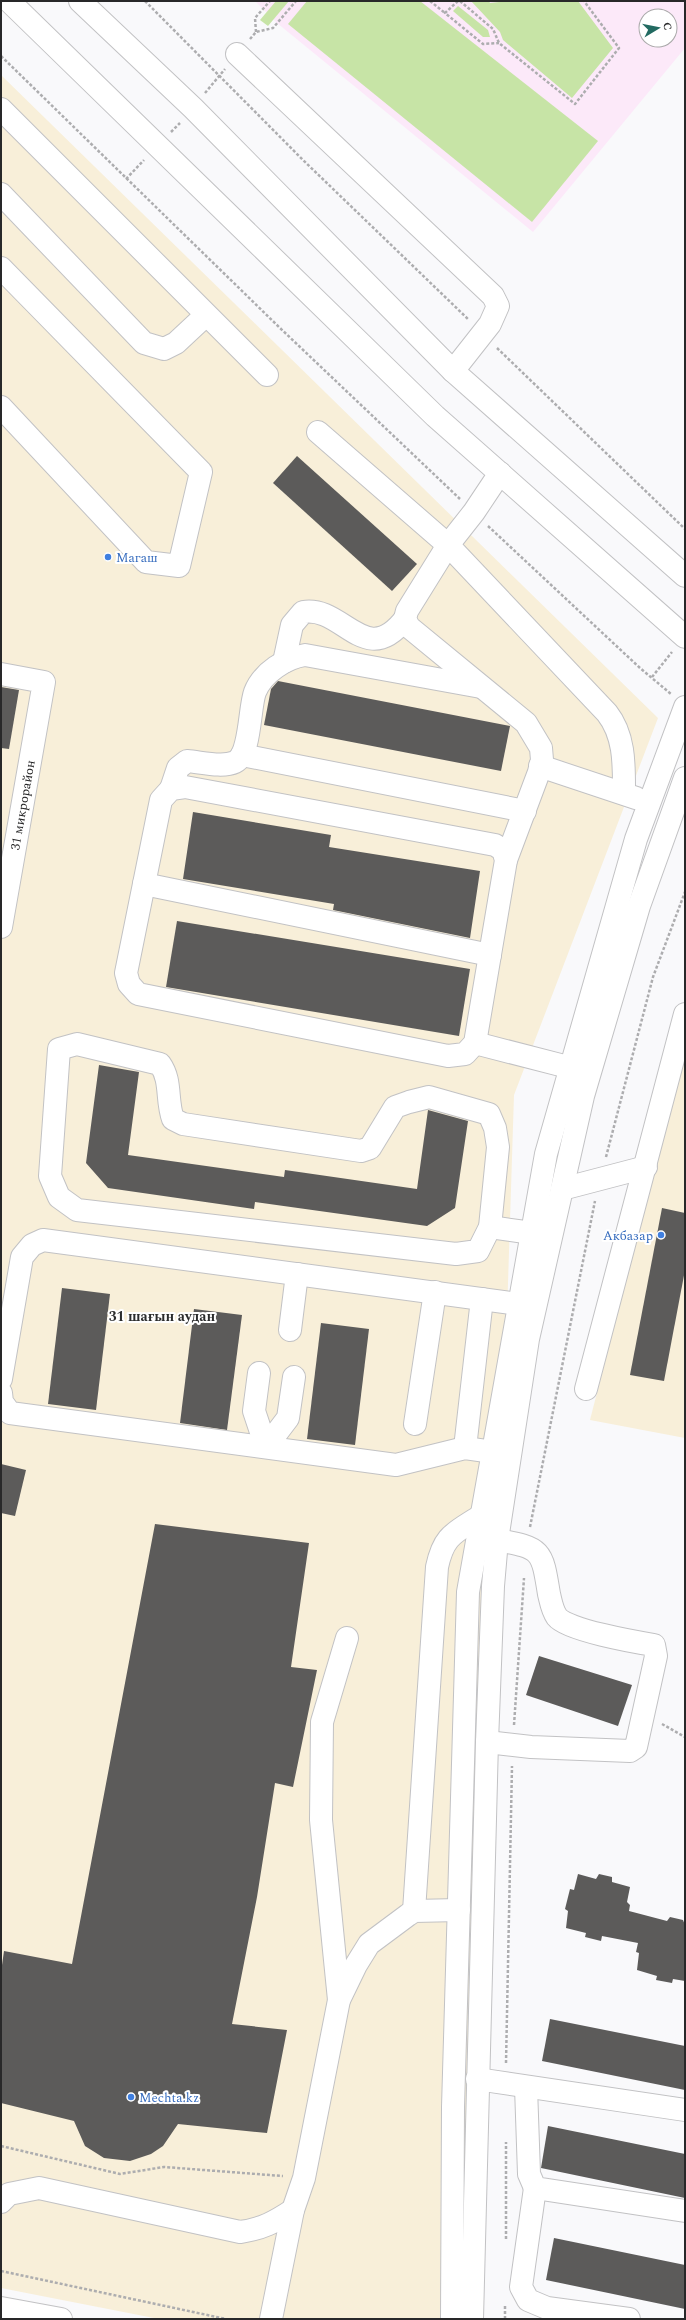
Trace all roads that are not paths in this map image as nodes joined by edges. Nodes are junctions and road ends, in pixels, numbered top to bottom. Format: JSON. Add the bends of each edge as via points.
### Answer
{"nodes":[{"id":1,"x":9,"y":1,"type":"edge"},
{"id":2,"x":80,"y":1,"type":"edge"},
{"id":3,"x":237,"y":54,"type":"dead end"},
{"id":4,"x":1,"y":110,"type":"edge"},
{"id":5,"x":1,"y":194,"type":"edge"},
{"id":6,"x":1,"y":268,"type":"edge"},
{"id":7,"x":206,"y":315,"type":"junction"},
{"id":8,"x":453,"y":371,"type":"junction"},
{"id":9,"x":267,"y":375,"type":"dead end"},
{"id":10,"x":1,"y":407,"type":"edge"},
{"id":11,"x":318,"y":432,"type":"dead end"},
{"id":12,"x":500,"y":473,"type":"junction"},
{"id":13,"x":448,"y":545,"type":"junction"},
{"id":14,"x":685,"y":576,"type":"edge"},
{"id":15,"x":405,"y":619,"type":"junction"},
{"id":16,"x":685,"y":637,"type":"edge"},
{"id":17,"x":284,"y":662,"type":"junction"},
{"id":18,"x":1,"y":674,"type":"edge"},
{"id":19,"x":482,"y":687,"type":"junction"},
{"id":20,"x":680,"y":702,"type":"edge"},
{"id":21,"x":242,"y":755,"type":"junction"},
{"id":22,"x":540,"y":766,"type":"junction"},
{"id":23,"x":685,"y":778,"type":"edge"},
{"id":24,"x":171,"y":789,"type":"junction"},
{"id":25,"x":624,"y":794,"type":"junction"},
{"id":26,"x":649,"y":802,"type":"junction"},
{"id":27,"x":525,"y":811,"type":"junction"},
{"id":28,"x":506,"y":860,"type":"junction"},
{"id":29,"x":144,"y":884,"type":"junction"},
{"id":30,"x":1,"y":927,"type":"edge"},
{"id":31,"x":490,"y":955,"type":"junction"},
{"id":32,"x":685,"y":1014,"type":"edge"},
{"id":33,"x":475,"y":1043,"type":"junction"},
{"id":34,"x":572,"y":1068,"type":"junction"},
{"id":35,"x":646,"y":1167,"type":"junction"},
{"id":36,"x":562,"y":1189,"type":"junction"},
{"id":37,"x":490,"y":1227,"type":"junction"},
{"id":38,"x":532,"y":1233,"type":"junction"},
{"id":39,"x":297,"y":1274,"type":"junction"},
{"id":40,"x":435,"y":1292,"type":"junction"},
{"id":41,"x":482,"y":1299,"type":"junction"},
{"id":42,"x":520,"y":1304,"type":"junction"},
{"id":43,"x":290,"y":1330,"type":"dead end"},
{"id":44,"x":259,"y":1374,"type":"dead end"},
{"id":45,"x":294,"y":1377,"type":"dead end"},
{"id":46,"x":1,"y":1379,"type":"edge"},
{"id":47,"x":586,"y":1389,"type":"dead end"},
{"id":48,"x":1,"y":1393,"type":"edge"},
{"id":49,"x":415,"y":1424,"type":"dead end"},
{"id":50,"x":266,"y":1447,"type":"junction"},
{"id":51,"x":464,"y":1448,"type":"junction"},
{"id":52,"x":493,"y":1452,"type":"junction"},
{"id":53,"x":482,"y":1515,"type":"junction"},
{"id":54,"x":498,"y":1540,"type":"junction"},
{"id":55,"x":347,"y":1638,"type":"dead end"},
{"id":56,"x":487,"y":1742,"type":"junction"},
{"id":57,"x":459,"y":1910,"type":"junction"},
{"id":58,"x":414,"y":1911,"type":"junction"},
{"id":59,"x":339,"y":2000,"type":"junction"},
{"id":60,"x":477,"y":2079,"type":"junction"},
{"id":61,"x":526,"y":2087,"type":"junction"},
{"id":62,"x":685,"y":2110,"type":"edge"},
{"id":63,"x":535,"y":2188,"type":"junction"},
{"id":64,"x":1,"y":2202,"type":"edge"},
{"id":65,"x":293,"y":2210,"type":"junction"},
{"id":66,"x":685,"y":2211,"type":"edge"},
{"id":67,"x":1,"y":2308,"type":"edge"},
{"id":68,"x":61,"y":2319,"type":"edge"},
{"id":69,"x":271,"y":2319,"type":"edge"},
{"id":70,"x":452,"y":2319,"type":"edge"},
{"id":71,"x":472,"y":2319,"type":"edge"},
{"id":72,"x":629,"y":2319,"type":"edge"}],
"edges":[{"from":1,"to":12,"type":"street","via":[[435,416]]},
{"from":2,"to":8,"type":"street","via":[[193,108]]},
{"from":3,"to":8,"type":"street","via":[[493,296],[498,306],[490,324]]},
{"from":4,"to":7,"type":"street"},
{"from":5,"to":7,"type":"street","via":[[144,343],[164,349],[176,343]]},
{"from":6,"to":10,"type":"street","via":[[201,472],[179,566],[146,562]]},
{"from":7,"to":9,"type":"street"},
{"from":8,"to":14,"type":"street"},
{"from":11,"to":13,"type":"street"},
{"from":12,"to":13,"type":"street"},
{"from":12,"to":16,"type":"street"},
{"from":13,"to":15,"type":"street","via":[[407,611]]},
{"from":13,"to":25,"type":"street","via":[[614,722],[622,750]]},
{"from":15,"to":17,"type":"street","via":[[394,633],[385,638],[375,639],[361,636],[317,612],[303,612],[292,625]]},
{"from":15,"to":19,"type":"street","via":[[409,627]]},
{"from":17,"to":19,"type":"street","via":[[292,657],[306,655]]},
{"from":17,"to":21,"type":"street","via":[[262,681],[255,692]]},
{"from":18,"to":30,"type":"street","name":"31 микрорайон","via":[[44,682]]},
{"from":19,"to":22,"type":"street","via":[[526,723],[541,748]]},
{"from":20,"to":26,"type":"street"},
{"from":21,"to":24,"type":"street","via":[[237,761],[227,765],[187,761],[178,768]]},
{"from":21,"to":27,"type":"street"},
{"from":22,"to":25,"type":"street"},
{"from":22,"to":27,"type":"street"},
{"from":23,"to":36,"type":"street","via":[[636,914],[583,1096]]},
{"from":24,"to":28,"type":"street","via":[[185,787],[495,845],[503,850]]},
{"from":24,"to":29,"type":"street","via":[[161,800]]},
{"from":25,"to":26,"type":"street"},
{"from":26,"to":34,"type":"street","via":[[636,839]]},
{"from":27,"to":28,"type":"street"},
{"from":28,"to":31,"type":"street"},
{"from":29,"to":31,"type":"street"},
{"from":29,"to":33,"type":"street","via":[[126,973],[129,984],[138,994],[448,1056],[464,1054]]},
{"from":31,"to":33,"type":"street"},
{"from":32,"to":35,"type":"street"},
{"from":33,"to":34,"type":"street"},
{"from":34,"to":38,"type":"street","via":[[546,1154]]},
{"from":35,"to":36,"type":"street"},
{"from":35,"to":47,"type":"street"},
{"from":36,"to":54,"type":"street","via":[[528,1339]]},
{"from":37,"to":37,"type":"street","via":[[478,1250],[456,1254],[77,1210],[59,1198],[50,1176],[59,1049],[77,1044],[160,1064],[166,1072],[173,1119],[183,1124],[361,1151],[370,1148],[395,1107],[429,1096],[489,1114],[495,1128],[498,1147]]},
{"from":37,"to":38,"type":"street"},
{"from":38,"to":42,"type":"street"},
{"from":39,"to":40,"type":"street"},
{"from":39,"to":43,"type":"street"},
{"from":39,"to":46,"type":"street","via":[[43,1240],[32,1245],[22,1257]]},
{"from":40,"to":41,"type":"street"},
{"from":40,"to":49,"type":"street"},
{"from":41,"to":42,"type":"street"},
{"from":41,"to":51,"type":"street"},
{"from":42,"to":52,"type":"street"},
{"from":44,"to":50,"type":"street","via":[[254,1411]]},
{"from":45,"to":50,"type":"street","via":[[288,1418]]},
{"from":48,"to":50,"type":"street","via":[[2,1402],[10,1412]]},
{"from":50,"to":51,"type":"street","via":[[396,1465]]},
{"from":51,"to":52,"type":"street"},
{"from":52,"to":53,"type":"street"},
{"from":53,"to":57,"type":"street","via":[[468,1592]]},
{"from":53,"to":58,"type":"street","via":[[450,1537],[442,1547],[437,1567]]},
{"from":54,"to":56,"type":"street","via":[[493,1586]]},
{"from":54,"to":56,"type":"street","via":[[527,1545],[536,1551],[544,1563],[552,1607],[558,1618],[572,1627],[654,1645],[656,1656],[636,1747],[630,1751],[531,1747]]},
{"from":55,"to":59,"type":"street","via":[[322,1722],[321,1820]]},
{"from":56,"to":60,"type":"street"},
{"from":57,"to":58,"type":"street"},
{"from":57,"to":70,"type":"street","via":[[453,2107]]},
{"from":58,"to":59,"type":"street","via":[[369,1944]]},
{"from":59,"to":65,"type":"street","via":[[304,2178]]},
{"from":60,"to":61,"type":"street"},
{"from":60,"to":71,"type":"street"},
{"from":61,"to":62,"type":"street"},
{"from":61,"to":63,"type":"street","via":[[529,2174]]},
{"from":63,"to":66,"type":"street"},
{"from":63,"to":72,"type":"street","via":[[521,2287],[528,2300],[548,2308]]},
{"from":64,"to":65,"type":"street","via":[[9,2194],[39,2188],[240,2232],[260,2229]]},
{"from":65,"to":69,"type":"street"},
{"from":67,"to":68,"type":"street"}]}
